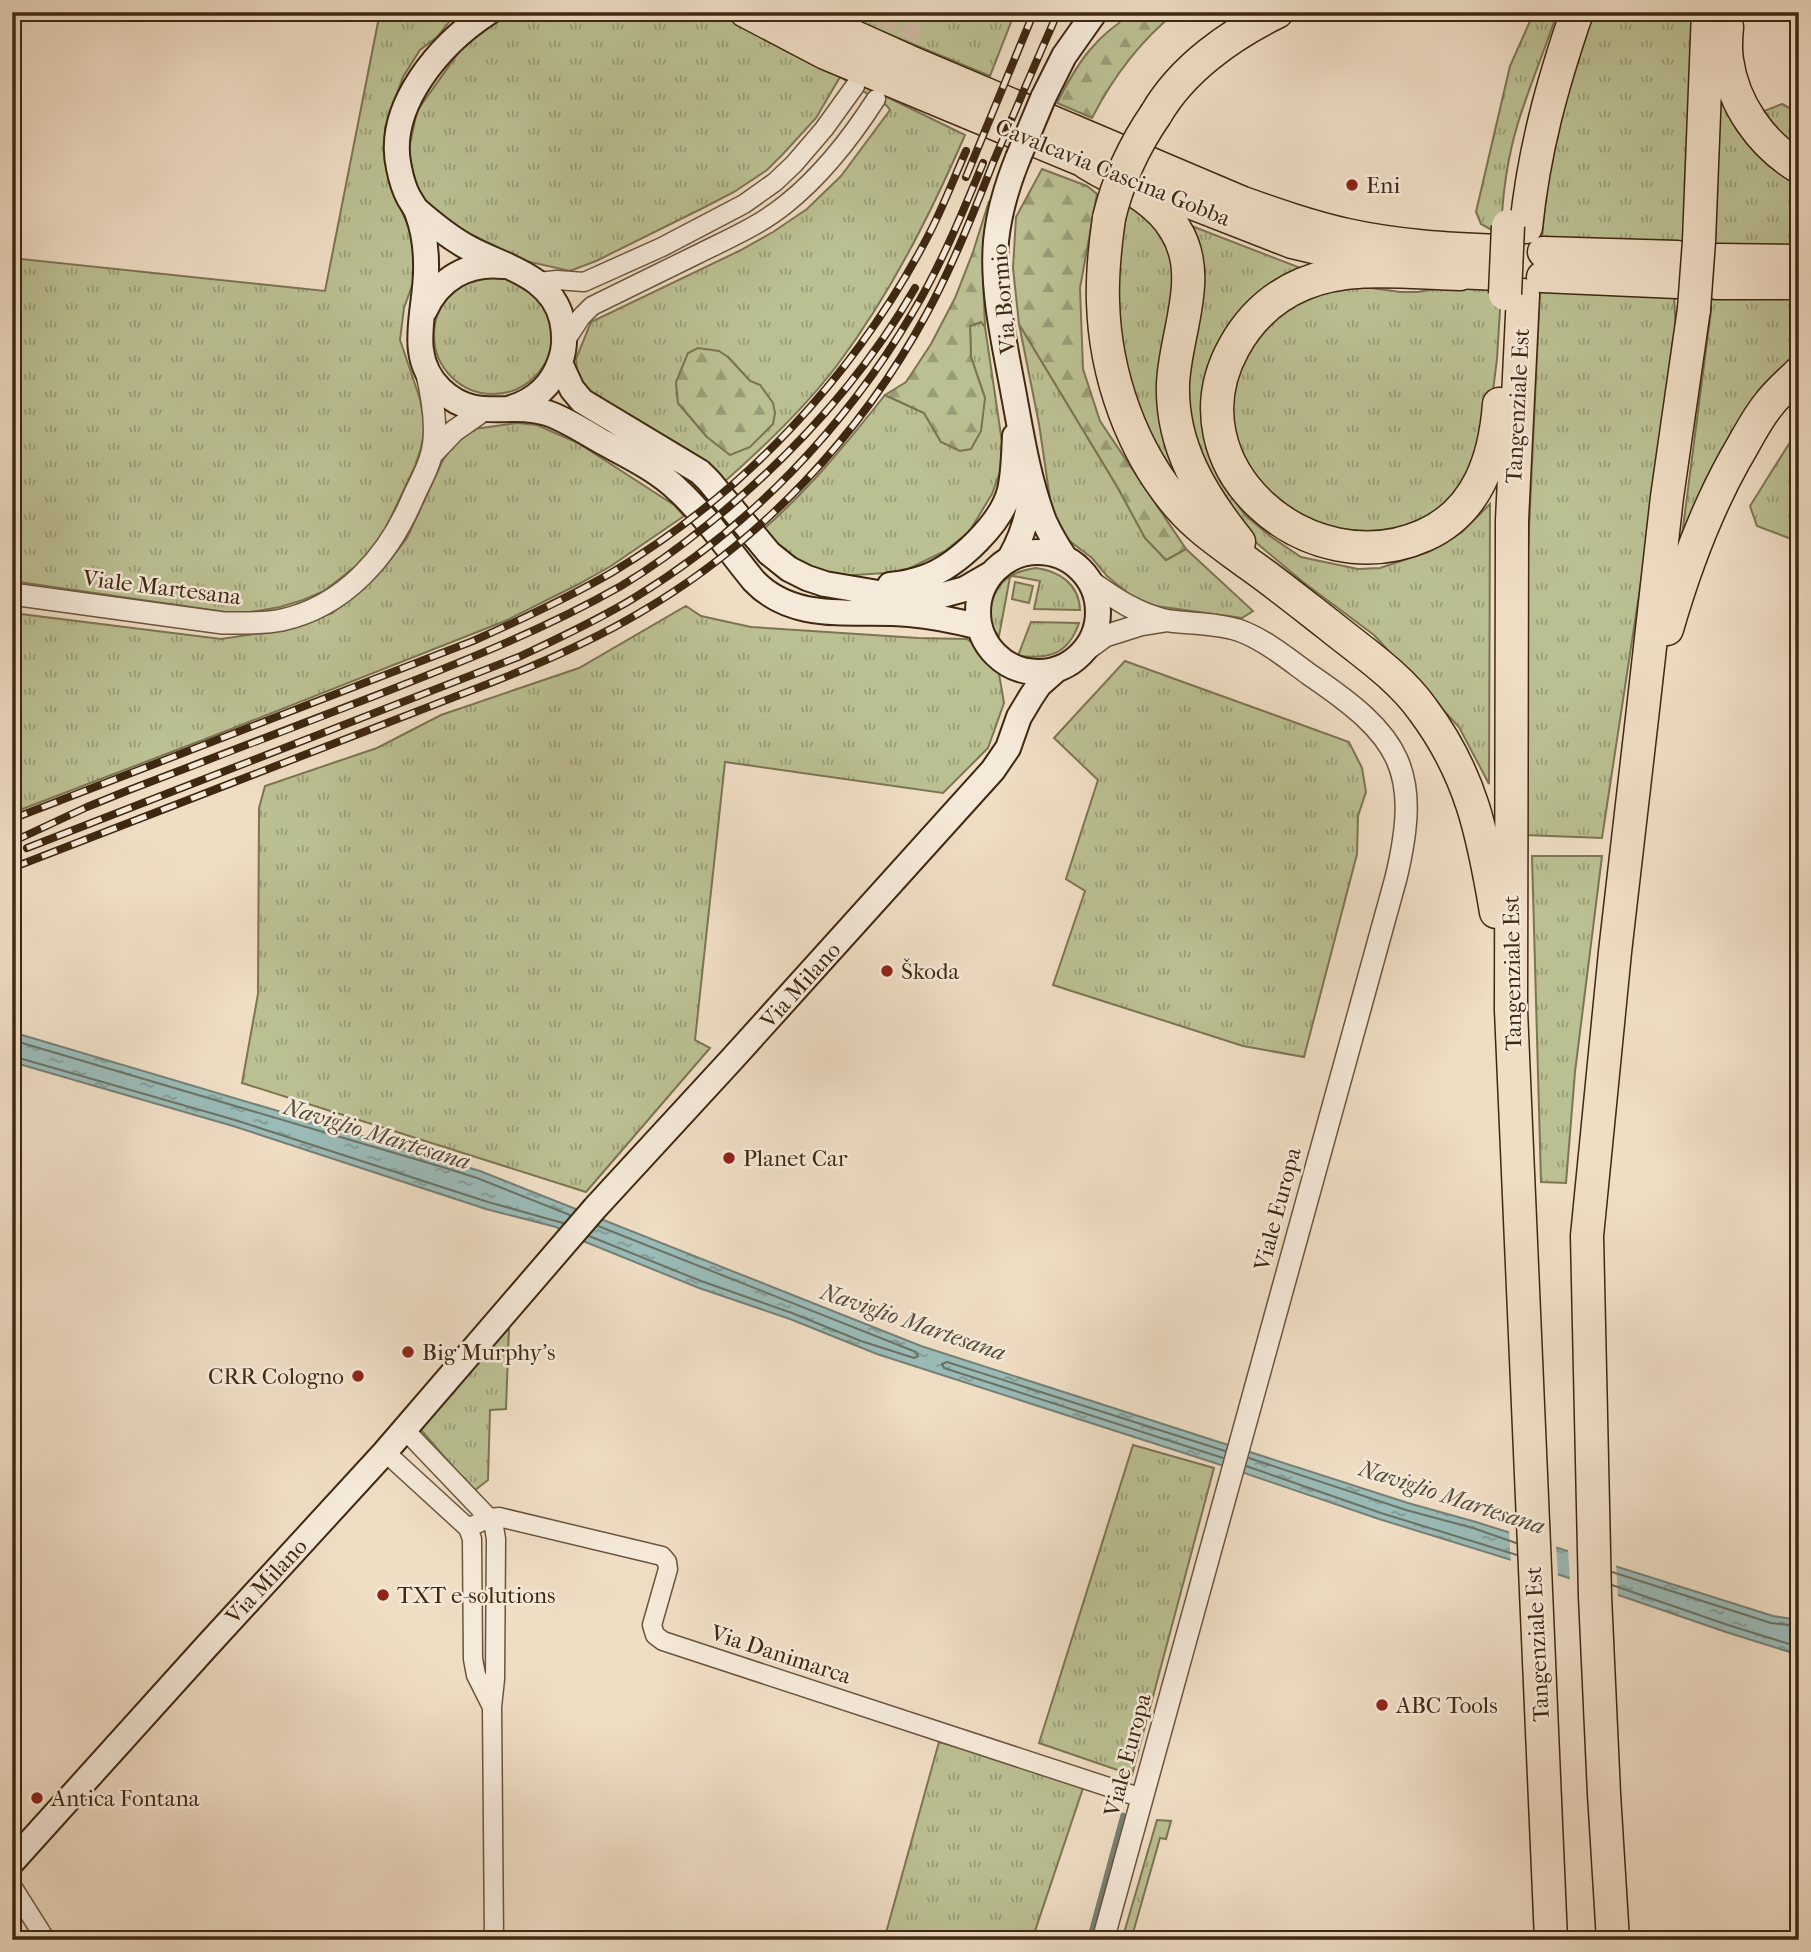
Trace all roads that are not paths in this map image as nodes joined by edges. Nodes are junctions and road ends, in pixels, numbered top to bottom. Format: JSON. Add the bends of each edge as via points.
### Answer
{"nodes":[{"id":1,"x":745,"y":12,"type":"edge"},
{"id":2,"x":802,"y":12,"type":"edge"},
{"id":3,"x":1095,"y":12,"type":"edge"},
{"id":4,"x":1277,"y":12,"type":"edge"},
{"id":5,"x":1708,"y":12,"type":"edge"},
{"id":6,"x":1727,"y":12,"type":"edge"},
{"id":7,"x":1576,"y":14,"type":"edge"},
{"id":8,"x":478,"y":16,"type":"edge"},
{"id":9,"x":855,"y":86,"type":"dead end"},
{"id":10,"x":876,"y":99,"type":"dead end"},
{"id":11,"x":1087,"y":163,"type":"junction"},
{"id":12,"x":1799,"y":167,"type":"edge"},
{"id":13,"x":416,"y":210,"type":"junction"},
{"id":14,"x":1799,"y":260,"type":"edge"},
{"id":15,"x":1518,"y":262,"type":"junction"},
{"id":16,"x":510,"y":268,"type":"junction"},
{"id":17,"x":1697,"y":272,"type":"junction"},
{"id":18,"x":1460,"y":274,"type":"junction"},
{"id":19,"x":538,"y":282,"type":"junction"},
{"id":20,"x":1799,"y":284,"type":"edge"},
{"id":21,"x":422,"y":314,"type":"junction"},
{"id":22,"x":562,"y":353,"type":"junction"},
{"id":23,"x":425,"y":368,"type":"junction"},
{"id":24,"x":1799,"y":373,"type":"edge"},
{"id":25,"x":1017,"y":408,"type":"junction"},
{"id":26,"x":495,"y":410,"type":"junction"},
{"id":27,"x":432,"y":454,"type":"junction"},
{"id":28,"x":1032,"y":480,"type":"junction"},
{"id":29,"x":1010,"y":558,"type":"junction"},
{"id":30,"x":1065,"y":558,"type":"junction"},
{"id":31,"x":991,"y":574,"type":"junction"},
{"id":32,"x":1090,"y":580,"type":"junction"},
{"id":33,"x":840,"y":586,"type":"junction"},
{"id":34,"x":1282,"y":588,"type":"junction"},
{"id":35,"x":12,"y":594,"type":"edge"},
{"id":36,"x":1168,"y":620,"type":"junction"},
{"id":37,"x":979,"y":626,"type":"junction"},
{"id":38,"x":1086,"y":650,"type":"junction"},
{"id":39,"x":1001,"y":659,"type":"junction"},
{"id":40,"x":1056,"y":670,"type":"junction"},
{"id":41,"x":1019,"y":717,"type":"junction"},
{"id":42,"x":1642,"y":718,"type":"junction"},
{"id":43,"x":1511,"y":1010,"type":"junction"},
{"id":44,"x":404,"y":1429,"type":"junction"},
{"id":45,"x":385,"y":1452,"type":"junction"},
{"id":46,"x":489,"y":1518,"type":"junction"},
{"id":47,"x":468,"y":1528,"type":"junction"},
{"id":48,"x":492,"y":1707,"type":"junction"},
{"id":49,"x":1142,"y":1798,"type":"junction"},
{"id":50,"x":12,"y":1862,"type":"edge"},
{"id":51,"x":12,"y":1886,"type":"edge"},
{"id":52,"x":46,"y":1940,"type":"edge"},
{"id":53,"x":494,"y":1940,"type":"edge"},
{"id":54,"x":1103,"y":1940,"type":"edge"},
{"id":55,"x":1551,"y":1940,"type":"edge"},
{"id":56,"x":1614,"y":1940,"type":"edge"}],
"edges":[{"from":1,"to":11,"type":"highway","name":"Cavalcavia Cascina Gobba","via":[[825,54]]},
{"from":2,"to":15,"type":"highway","name":"Cavalcavia Cascina Gobba","via":[[1243,202],[1348,234]]},
{"from":3,"to":25,"type":"main road","name":"Via Bormio","bridge":true,"via":[[1064,56],[1043,98],[1002,204],[996,252],[1000,313]]},
{"from":4,"to":34,"type":"highway","bridge":true,"via":[[1240,32],[1201,62],[1156,114],[1118,187],[1103,272],[1110,365],[1137,441],[1153,470],[1201,528]]},
{"from":5,"to":17,"type":"highway"},
{"from":6,"to":12,"type":"highway","via":[[1727,60],[1740,101],[1759,133]]},
{"from":7,"to":15,"type":"highway","name":"Tangenziale Est","via":[[1548,102]]},
{"from":8,"to":13,"type":"main road","via":[[419,80],[400,118],[398,166]]},
{"from":9,"to":19,"type":"street","via":[[794,164],[744,204],[584,282]]},
{"from":10,"to":22,"type":"street","via":[[830,161],[784,205],[742,233],[592,306]]},
{"from":11,"to":18,"type":"highway","name":"Cavalcavia Cascina Gobba","via":[[1292,243],[1382,265]]},
{"from":11,"to":34,"type":"highway","via":[[1153,203],[1180,237],[1189,274],[1173,384],[1179,437],[1192,474],[1218,517]]},
{"from":13,"to":16,"type":"main road","via":[[443,232]]},
{"from":13,"to":21,"type":"main road","via":[[426,266]]},
{"from":14,"to":17,"type":"highway"},
{"from":15,"to":17,"type":"highway"},
{"from":15,"to":18,"type":"highway","name":"Cavalcavia Cascina Gobba"},
{"from":15,"to":18,"type":"highway","via":[[1494,443],[1477,489],[1456,515],[1417,538],[1359,548],[1317,539],[1266,510],[1230,464],[1219,420],[1224,370],[1250,321],[1288,292],[1335,275]]},
{"from":15,"to":43,"type":"highway","name":"Tangenziale Est","via":[[1512,520]]},
{"from":16,"to":19,"type":"main road"},
{"from":16,"to":21,"type":"main road","via":[[483,265],[457,274],[436,290]]},
{"from":17,"to":20,"type":"highway"},
{"from":17,"to":42,"type":"highway"},
{"from":19,"to":22,"type":"main road","via":[[560,313]]},
{"from":21,"to":23,"type":"main road","via":[[419,344]]},
{"from":22,"to":26,"type":"main road","via":[[540,392],[527,401]]},
{"from":22,"to":33,"type":"main road","via":[[572,389],[588,406],[700,472],[777,561],[807,578]]},
{"from":23,"to":26,"type":"main road","via":[[449,397],[466,406]]},
{"from":23,"to":27,"type":"street","name":"Viale Martesana","via":[[432,394]]},
{"from":24,"to":42,"type":"highway","via":[[1769,403],[1724,478],[1681,581]]},
{"from":25,"to":28,"type":"main road","name":"Via Bormio"},
{"from":25,"to":33,"type":"main road","via":[[1010,491],[987,530],[948,565],[927,577],[874,587]]},
{"from":26,"to":27,"type":"street","name":"Viale Martesana","via":[[454,431]]},
{"from":26,"to":37,"type":"main road","via":[[527,409],[552,415],[660,475],[685,496],[759,587],[783,602],[825,612],[909,614]]},
{"from":27,"to":35,"type":"street","name":"Viale Martesana","via":[[397,533],[379,558],[338,596],[284,619],[223,623]]},
{"from":28,"to":29,"type":"main road","name":"Via Bormio","via":[[1028,519]]},
{"from":28,"to":30,"type":"main road","name":"Via Bormio","via":[[1043,519]]},
{"from":29,"to":30,"type":"main road","via":[[1037,552]]},
{"from":29,"to":31,"type":"main road"},
{"from":30,"to":32,"type":"main road"},
{"from":31,"to":33,"type":"main road","via":[[965,589],[939,596],[884,594]]},
{"from":31,"to":37,"type":"main road","via":[[980,596]]},
{"from":32,"to":36,"type":"street","name":"Viale Europa","via":[[1124,603]]},
{"from":32,"to":38,"type":"main road","via":[[1097,596],[1098,620]]},
{"from":34,"to":43,"type":"highway","via":[[1402,687],[1445,743],[1481,830]]},
{"from":36,"to":38,"type":"street","name":"Viale Europa","via":[[1105,636]]},
{"from":36,"to":49,"type":"street","name":"Viale Europa","via":[[1246,633],[1342,696],[1386,738],[1406,789],[1403,846],[1395,878]]},
{"from":37,"to":39,"type":"main road"},
{"from":38,"to":40,"type":"main road"},
{"from":39,"to":40,"type":"main road","via":[[1021,670]]},
{"from":39,"to":41,"type":"main road","name":"Via Milano","via":[[1017,689]]},
{"from":40,"to":41,"type":"main road","name":"Via Milano","via":[[1039,685]]},
{"from":41,"to":44,"type":"main road","name":"Via Milano","via":[[1008,748],[993,771],[595,1208]]},
{"from":42,"to":56,"type":"highway","via":[[1587,1236],[1595,1596]]},
{"from":43,"to":55,"type":"highway","name":"Tangenziale Est"},
{"from":44,"to":45,"type":"main road","name":"Via Milano"},
{"from":44,"to":46,"type":"street"},
{"from":45,"to":47,"type":"street"},
{"from":45,"to":50,"type":"main road","name":"Via Milano"},
{"from":46,"to":47,"type":"street"},
{"from":46,"to":48,"type":"street","via":[[496,1539]]},
{"from":46,"to":49,"type":"street","name":"Via Danimarca","via":[[662,1556],[668,1569],[652,1625],[663,1641]]},
{"from":47,"to":48,"type":"street","via":[[472,1539],[473,1659]]},
{"from":48,"to":53,"type":"street"},
{"from":49,"to":54,"type":"street","name":"Viale Europa"},
{"from":51,"to":52,"type":"street"}]}
